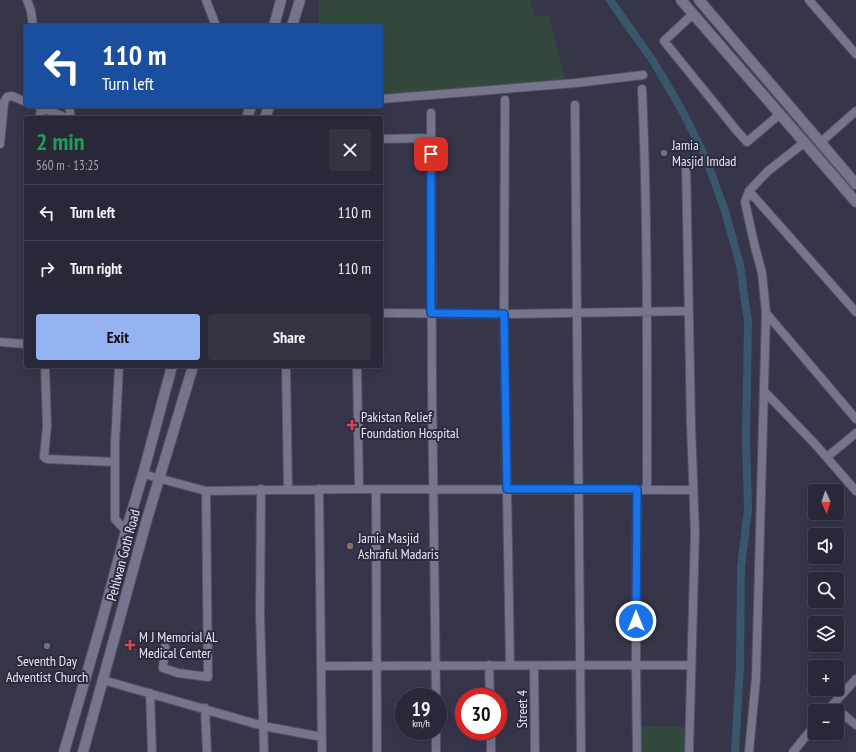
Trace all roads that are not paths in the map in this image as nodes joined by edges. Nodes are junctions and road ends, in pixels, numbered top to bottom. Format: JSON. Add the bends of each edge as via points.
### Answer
{"nodes":[{"id":1,"x":27,"y":0,"type":"edge"},
{"id":2,"x":206,"y":0,"type":"edge"},
{"id":3,"x":281,"y":0,"type":"edge"},
{"id":4,"x":300,"y":0,"type":"edge"},
{"id":5,"x":681,"y":0,"type":"edge"},
{"id":6,"x":699,"y":0,"type":"edge"},
{"id":7,"x":809,"y":0,"type":"edge"},
{"id":8,"x":693,"y":14,"type":"junction"},
{"id":9,"x":33,"y":24,"type":"edge"},
{"id":10,"x":215,"y":24,"type":"edge"},
{"id":11,"x":275,"y":24,"type":"edge"},
{"id":12,"x":293,"y":24,"type":"edge"},
{"id":13,"x":856,"y":54,"type":"edge"},
{"id":14,"x":642,"y":75,"type":"dead end"},
{"id":15,"x":642,"y":89,"type":"dead end"},
{"id":16,"x":383,"y":99,"type":"edge"},
{"id":17,"x":505,"y":100,"type":"dead end"},
{"id":18,"x":24,"y":101,"type":"edge"},
{"id":19,"x":575,"y":105,"type":"dead end"},
{"id":20,"x":42,"y":108,"type":"edge"},
{"id":21,"x":856,"y":111,"type":"edge"},
{"id":22,"x":431,"y":113,"type":"dead end"},
{"id":23,"x":780,"y":114,"type":"junction"},
{"id":24,"x":62,"y":116,"type":"edge"},
{"id":25,"x":431,"y":138,"type":"junction"},
{"id":26,"x":383,"y":139,"type":"edge"},
{"id":27,"x":805,"y":142,"type":"junction"},
{"id":28,"x":821,"y":142,"type":"junction"},
{"id":29,"x":0,"y":144,"type":"edge"},
{"id":30,"x":686,"y":163,"type":"dead end"},
{"id":31,"x":856,"y":184,"type":"edge"},
{"id":32,"x":749,"y":191,"type":"junction"},
{"id":33,"x":856,"y":202,"type":"edge"},
{"id":34,"x":688,"y":311,"type":"junction"},
{"id":35,"x":648,"y":312,"type":"junction"},
{"id":36,"x":856,"y":312,"type":"edge"},
{"id":37,"x":383,"y":313,"type":"edge"},
{"id":38,"x":431,"y":313,"type":"junction"},
{"id":39,"x":576,"y":313,"type":"junction"},
{"id":40,"x":766,"y":313,"type":"junction"},
{"id":41,"x":504,"y":314,"type":"junction"},
{"id":42,"x":0,"y":342,"type":"edge"},
{"id":43,"x":24,"y":344,"type":"edge"},
{"id":44,"x":45,"y":368,"type":"edge"},
{"id":45,"x":119,"y":368,"type":"edge"},
{"id":46,"x":171,"y":368,"type":"edge"},
{"id":47,"x":192,"y":368,"type":"edge"},
{"id":48,"x":286,"y":368,"type":"edge"},
{"id":49,"x":357,"y":368,"type":"edge"},
{"id":50,"x":764,"y":391,"type":"junction"},
{"id":51,"x":856,"y":419,"type":"edge"},
{"id":52,"x":856,"y":432,"type":"edge"},
{"id":53,"x":827,"y":457,"type":"junction"},
{"id":54,"x":115,"y":462,"type":"junction"},
{"id":55,"x":143,"y":474,"type":"junction"},
{"id":56,"x":159,"y":478,"type":"junction"},
{"id":57,"x":261,"y":489,"type":"junction"},
{"id":58,"x":288,"y":489,"type":"junction"},
{"id":59,"x":319,"y":489,"type":"junction"},
{"id":60,"x":359,"y":489,"type":"junction"},
{"id":61,"x":376,"y":489,"type":"junction"},
{"id":62,"x":433,"y":489,"type":"junction"},
{"id":63,"x":507,"y":489,"type":"junction"},
{"id":64,"x":578,"y":489,"type":"junction"},
{"id":65,"x":637,"y":489,"type":"junction"},
{"id":66,"x":647,"y":489,"type":"junction"},
{"id":67,"x":693,"y":490,"type":"junction"},
{"id":68,"x":206,"y":491,"type":"junction"},
{"id":69,"x":856,"y":491,"type":"edge"},
{"id":70,"x":126,"y":531,"type":"junction"},
{"id":71,"x":115,"y":573,"type":"junction"},
{"id":72,"x":131,"y":577,"type":"junction"},
{"id":73,"x":165,"y":647,"type":"dead end"},
{"id":74,"x":91,"y":662,"type":"junction"},
{"id":75,"x":436,"y":665,"type":"junction"},
{"id":76,"x":489,"y":665,"type":"junction"},
{"id":77,"x":510,"y":665,"type":"junction"},
{"id":78,"x":636,"y":665,"type":"junction"},
{"id":79,"x":691,"y":665,"type":"junction"},
{"id":80,"x":321,"y":666,"type":"junction"},
{"id":81,"x":376,"y":666,"type":"junction"},
{"id":82,"x":534,"y":666,"type":"junction"},
{"id":83,"x":580,"y":666,"type":"junction"},
{"id":84,"x":107,"y":667,"type":"junction"},
{"id":85,"x":856,"y":679,"type":"edge"},
{"id":86,"x":103,"y":680,"type":"junction"},
{"id":87,"x":436,"y":688,"type":"edge"},
{"id":88,"x":490,"y":688,"type":"edge"},
{"id":89,"x":150,"y":693,"type":"junction"},
{"id":90,"x":833,"y":704,"type":"edge"},
{"id":91,"x":205,"y":708,"type":"junction"},
{"id":92,"x":844,"y":717,"type":"edge"},
{"id":93,"x":856,"y":725,"type":"edge"},
{"id":94,"x":263,"y":726,"type":"junction"},
{"id":95,"x":808,"y":734,"type":"edge"},
{"id":96,"x":322,"y":737,"type":"junction"},
{"id":97,"x":436,"y":740,"type":"edge"},
{"id":98,"x":491,"y":740,"type":"edge"},
{"id":99,"x":795,"y":751,"type":"edge"},
{"id":100,"x":64,"y":752,"type":"edge"},
{"id":101,"x":83,"y":752,"type":"edge"},
{"id":102,"x":152,"y":752,"type":"edge"},
{"id":103,"x":207,"y":752,"type":"edge"},
{"id":104,"x":264,"y":752,"type":"edge"},
{"id":105,"x":322,"y":752,"type":"edge"},
{"id":106,"x":377,"y":752,"type":"edge"},
{"id":107,"x":436,"y":752,"type":"edge"},
{"id":108,"x":491,"y":752,"type":"edge"},
{"id":109,"x":535,"y":752,"type":"edge"},
{"id":110,"x":581,"y":752,"type":"edge"},
{"id":111,"x":637,"y":752,"type":"edge"},
{"id":112,"x":689,"y":752,"type":"edge"},
{"id":113,"x":749,"y":752,"type":"edge"}],
"edges":[{"from":1,"to":9,"type":"street"},
{"from":2,"to":10,"type":"street"},
{"from":3,"to":11,"type":"main road"},
{"from":4,"to":12,"type":"main road"},
{"from":5,"to":8,"type":"main road"},
{"from":6,"to":28,"type":"main road"},
{"from":7,"to":13,"type":"street"},
{"from":8,"to":23,"type":"main road"},
{"from":8,"to":23,"type":"street","via":[[664,41],[747,142]]},
{"from":14,"to":16,"type":"street"},
{"from":15,"to":35,"type":"street"},
{"from":17,"to":41,"type":"street"},
{"from":18,"to":29,"type":"street","via":[[12,96],[7,97],[4,102]]},
{"from":19,"to":39,"type":"street"},
{"from":20,"to":24,"type":"street"},
{"from":21,"to":28,"type":"street"},
{"from":22,"to":25,"type":"street"},
{"from":23,"to":27,"type":"main road"},
{"from":25,"to":26,"type":"street"},
{"from":25,"to":38,"type":"street"},
{"from":27,"to":32,"type":"street","via":[[768,171]]},
{"from":27,"to":33,"type":"main road"},
{"from":28,"to":31,"type":"main road"},
{"from":30,"to":34,"type":"street"},
{"from":32,"to":36,"type":"street"},
{"from":32,"to":40,"type":"street","via":[[746,202],[762,273]]},
{"from":34,"to":35,"type":"street"},
{"from":34,"to":67,"type":"street"},
{"from":35,"to":39,"type":"street"},
{"from":35,"to":66,"type":"street"},
{"from":37,"to":38,"type":"street"},
{"from":38,"to":41,"type":"street"},
{"from":38,"to":62,"type":"street"},
{"from":39,"to":41,"type":"street"},
{"from":39,"to":64,"type":"street"},
{"from":40,"to":50,"type":"street"},
{"from":40,"to":51,"type":"street"},
{"from":41,"to":63,"type":"street"},
{"from":42,"to":43,"type":"street"},
{"from":44,"to":54,"type":"street","via":[[47,426],[44,457],[47,460]]},
{"from":45,"to":54,"type":"street"},
{"from":46,"to":55,"type":"main road","name":"Pehlwan Goth Road"},
{"from":47,"to":56,"type":"main road","name":"Pehlwan Goth Road"},
{"from":48,"to":58,"type":"street"},
{"from":49,"to":60,"type":"street"},
{"from":50,"to":53,"type":"street"},
{"from":50,"to":113,"type":"street","via":[[756,678]]},
{"from":52,"to":53,"type":"street"},
{"from":53,"to":69,"type":"street"},
{"from":54,"to":70,"type":"street","via":[[115,519]]},
{"from":55,"to":56,"type":"street"},
{"from":55,"to":70,"type":"main road","name":"Pehlwan Goth Road"},
{"from":56,"to":68,"type":"street"},
{"from":56,"to":72,"type":"main road","name":"Pehlwan Goth Road"},
{"from":57,"to":58,"type":"street"},
{"from":57,"to":68,"type":"street"},
{"from":57,"to":94,"type":"street","via":[[260,615]]},
{"from":58,"to":59,"type":"street"},
{"from":59,"to":60,"type":"street"},
{"from":59,"to":80,"type":"street"},
{"from":60,"to":61,"type":"street"},
{"from":61,"to":62,"type":"street"},
{"from":61,"to":81,"type":"street"},
{"from":62,"to":63,"type":"street"},
{"from":62,"to":75,"type":"street"},
{"from":63,"to":64,"type":"street"},
{"from":63,"to":77,"type":"street"},
{"from":64,"to":65,"type":"street"},
{"from":64,"to":83,"type":"street"},
{"from":65,"to":66,"type":"street"},
{"from":65,"to":78,"type":"street"},
{"from":66,"to":67,"type":"street"},
{"from":67,"to":79,"type":"street","via":[[695,533]]},
{"from":68,"to":73,"type":"street","via":[[208,677],[163,668]]},
{"from":70,"to":71,"type":"main road","name":"Pehlwan Goth Road"},
{"from":71,"to":72,"type":"main road"},
{"from":71,"to":74,"type":"main road","name":"Pehlwan Goth Road"},
{"from":72,"to":84,"type":"main road","name":"Pehlwan Goth Road"},
{"from":74,"to":84,"type":"main road"},
{"from":74,"to":100,"type":"main road","name":"Pehlwan Goth Road"},
{"from":75,"to":76,"type":"street"},
{"from":75,"to":81,"type":"street"},
{"from":75,"to":87,"type":"street"},
{"from":76,"to":77,"type":"street"},
{"from":76,"to":88,"type":"street"},
{"from":77,"to":82,"type":"street"},
{"from":78,"to":79,"type":"street"},
{"from":78,"to":83,"type":"street"},
{"from":78,"to":111,"type":"street"},
{"from":79,"to":112,"type":"street"},
{"from":80,"to":81,"type":"street"},
{"from":80,"to":96,"type":"street"},
{"from":81,"to":106,"type":"street"},
{"from":82,"to":83,"type":"street"},
{"from":82,"to":109,"type":"street","name":"Street 4"},
{"from":83,"to":110,"type":"street"},
{"from":84,"to":86,"type":"main road","name":"Pehlwan Goth Road"},
{"from":85,"to":90,"type":"street"},
{"from":86,"to":89,"type":"street"},
{"from":86,"to":101,"type":"main road","name":"Pehlwan Goth Road"},
{"from":89,"to":91,"type":"street"},
{"from":89,"to":102,"type":"street"},
{"from":91,"to":94,"type":"street"},
{"from":91,"to":103,"type":"street"},
{"from":92,"to":93,"type":"street"},
{"from":94,"to":96,"type":"street"},
{"from":94,"to":104,"type":"street"},
{"from":95,"to":99,"type":"street"},
{"from":96,"to":105,"type":"street"},
{"from":97,"to":107,"type":"street"},
{"from":98,"to":108,"type":"street"}]}
